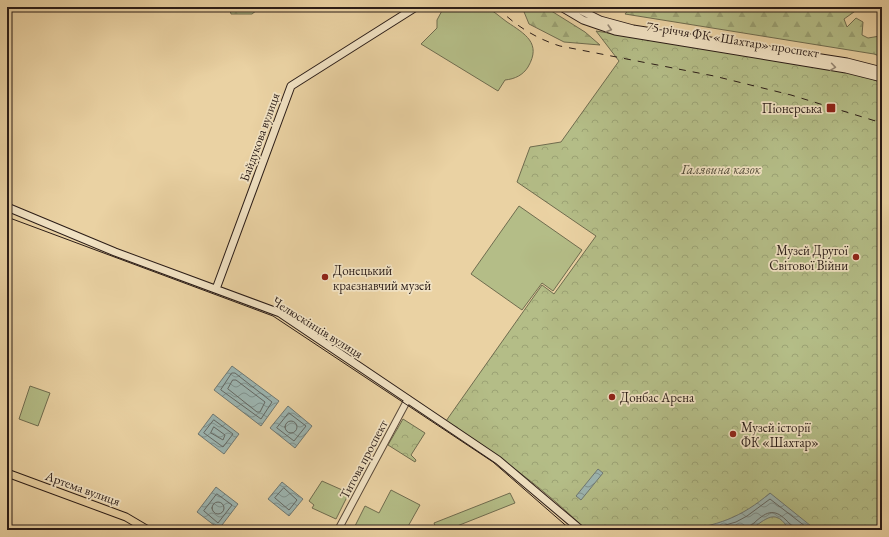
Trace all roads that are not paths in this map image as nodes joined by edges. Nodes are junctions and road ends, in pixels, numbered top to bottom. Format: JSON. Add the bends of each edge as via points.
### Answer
{"nodes":[{"id":1,"x":416,"y":7,"type":"edge"},
{"id":2,"x":561,"y":7,"type":"edge"},
{"id":3,"x":574,"y":7,"type":"edge"},
{"id":4,"x":882,"y":71,"type":"edge"},
{"id":5,"x":882,"y":78,"type":"edge"},
{"id":6,"x":7,"y":207,"type":"edge"},
{"id":7,"x":216,"y":289,"type":"junction"},
{"id":8,"x":408,"y":399,"type":"junction"},
{"id":9,"x":7,"y":473,"type":"edge"},
{"id":10,"x":148,"y":530,"type":"edge"},
{"id":11,"x":338,"y":530,"type":"edge"},
{"id":12,"x":581,"y":530,"type":"edge"}],
"edges":[{"from":1,"to":7,"type":"main road","name":"Байдукова вулиця","via":[[291,86]]},
{"from":2,"to":5,"type":"main road","name":"75-річчя ФК «Шахтар» проспект","one_way":true,"via":[[583,20],[615,31],[846,69]]},
{"from":3,"to":4,"type":"main road","name":"75-річчя ФК «Шахтар» проспект","via":[[600,20],[633,29],[847,62]]},
{"from":6,"to":7,"type":"main road","name":"Челюскінців вулиця","via":[[115,252]]},
{"from":7,"to":8,"type":"main road","name":"Челюскінців вулиця","via":[[280,313]]},
{"from":8,"to":11,"type":"street","name":"Титова проспект"},
{"from":8,"to":12,"type":"main road","name":"Челюскінців вулиця","via":[[498,460]]},
{"from":9,"to":10,"type":"main road","name":"Артема вулиця","via":[[126,517]]}]}
